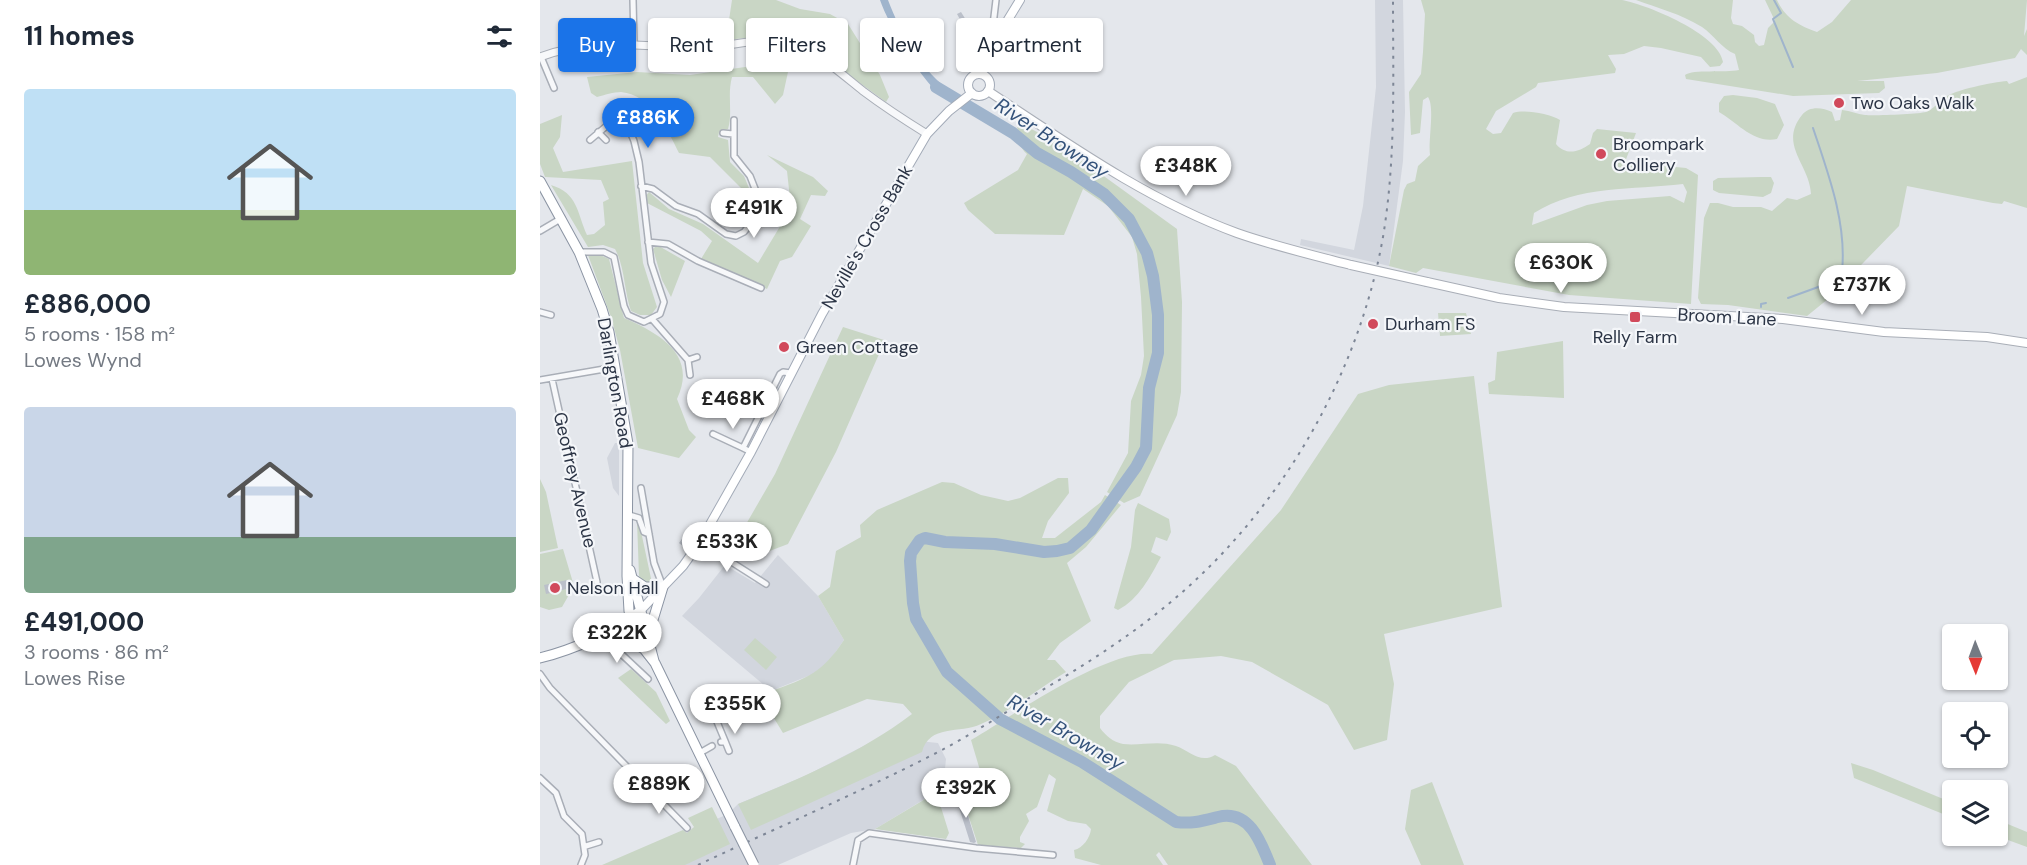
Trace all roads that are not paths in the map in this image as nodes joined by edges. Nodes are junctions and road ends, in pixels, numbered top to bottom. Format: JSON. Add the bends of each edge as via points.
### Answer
{"nodes":[{"id":1,"x":633,"y":0,"type":"edge"},
{"id":2,"x":996,"y":0,"type":"edge"},
{"id":3,"x":1020,"y":0,"type":"edge"},
{"id":4,"x":633,"y":18,"type":"edge"},
{"id":5,"x":994,"y":18,"type":"edge"},
{"id":6,"x":1008,"y":18,"type":"edge"},
{"id":7,"x":636,"y":43,"type":"edge"},
{"id":8,"x":558,"y":53,"type":"edge"},
{"id":9,"x":540,"y":57,"type":"edge"},
{"id":10,"x":982,"y":74,"type":"joint"},
{"id":11,"x":549,"y":75,"type":"junction"},
{"id":12,"x":540,"y":78,"type":"edge"},
{"id":13,"x":554,"y":88,"type":"dead end"},
{"id":14,"x":988,"y":91,"type":"junction"},
{"id":15,"x":972,"y":93,"type":"junction"},
{"id":16,"x":734,"y":120,"type":"dead end"},
{"id":17,"x":598,"y":132,"type":"junction"},
{"id":18,"x":723,"y":133,"type":"dead end"},
{"id":19,"x":733,"y":134,"type":"junction"},
{"id":20,"x":927,"y":135,"type":"junction"},
{"id":21,"x":590,"y":140,"type":"dead end"},
{"id":22,"x":606,"y":140,"type":"dead end"},
{"id":23,"x":540,"y":181,"type":"edge"},
{"id":24,"x":642,"y":186,"type":"junction"},
{"id":25,"x":562,"y":218,"type":"junction"},
{"id":26,"x":540,"y":231,"type":"edge"},
{"id":27,"x":648,"y":242,"type":"junction"},
{"id":28,"x":579,"y":252,"type":"junction"},
{"id":29,"x":761,"y":288,"type":"dead end"},
{"id":30,"x":540,"y":312,"type":"edge"},
{"id":31,"x":551,"y":315,"type":"dead end"},
{"id":32,"x":653,"y":320,"type":"junction"},
{"id":33,"x":2027,"y":343,"type":"edge"},
{"id":34,"x":697,"y":357,"type":"dead end"},
{"id":35,"x":688,"y":360,"type":"junction"},
{"id":36,"x":616,"y":367,"type":"junction"},
{"id":37,"x":690,"y":375,"type":"dead end"},
{"id":38,"x":552,"y":379,"type":"junction"},
{"id":39,"x":540,"y":380,"type":"edge"},
{"id":40,"x":713,"y":434,"type":"dead end"},
{"id":41,"x":747,"y":450,"type":"junction"},
{"id":42,"x":641,"y":488,"type":"dead end"},
{"id":43,"x":629,"y":514,"type":"junction"},
{"id":44,"x":649,"y":534,"type":"junction"},
{"id":45,"x":700,"y":542,"type":"junction"},
{"id":46,"x":628,"y":565,"type":"junction"},
{"id":47,"x":633,"y":579,"type":"junction"},
{"id":48,"x":597,"y":582,"type":"dead end"},
{"id":49,"x":766,"y":584,"type":"dead end"},
{"id":50,"x":663,"y":587,"type":"junction"},
{"id":51,"x":640,"y":607,"type":"junction"},
{"id":52,"x":630,"y":615,"type":"junction"},
{"id":53,"x":602,"y":633,"type":"junction"},
{"id":54,"x":648,"y":636,"type":"junction"},
{"id":55,"x":644,"y":649,"type":"junction"},
{"id":56,"x":540,"y":658,"type":"edge"},
{"id":57,"x":654,"y":663,"type":"junction"},
{"id":58,"x":540,"y":674,"type":"edge"},
{"id":59,"x":648,"y":679,"type":"dead end"},
{"id":60,"x":715,"y":717,"type":"dead end"},
{"id":61,"x":712,"y":746,"type":"dead end"},
{"id":62,"x":729,"y":751,"type":"dead end"},
{"id":63,"x":698,"y":754,"type":"junction"},
{"id":64,"x":540,"y":778,"type":"edge"},
{"id":65,"x":687,"y":828,"type":"dead end"},
{"id":66,"x":599,"y":842,"type":"dead end"},
{"id":67,"x":586,"y":846,"type":"junction"},
{"id":68,"x":1053,"y":855,"type":"dead end"},
{"id":69,"x":581,"y":865,"type":"edge"},
{"id":70,"x":754,"y":865,"type":"edge"},
{"id":71,"x":853,"y":865,"type":"edge"}],
"edges":[{"from":1,"to":4,"type":"street"},
{"from":2,"to":5,"type":"street"},
{"from":3,"to":6,"type":"main road"},
{"from":7,"to":20,"type":"street","via":[[707,47],[770,40],[798,45]]},
{"from":8,"to":9,"type":"street"},
{"from":9,"to":11,"type":"street"},
{"from":10,"to":14,"type":"main road","via":[[989,81]]},
{"from":10,"to":15,"type":"main road","via":[[970,78],[968,87]]},
{"from":11,"to":12,"type":"street"},
{"from":11,"to":13,"type":"street"},
{"from":14,"to":15,"type":"main road","via":[[982,95]]},
{"from":14,"to":33,"type":"main road","name":"Broom Lane","bridge":true,"via":[[1118,175],[1182,209],[1236,233],[1351,265],[1509,300],[1564,308],[1744,316]]},
{"from":15,"to":20,"type":"main road","name":"Neville's Cross Bank"},
{"from":16,"to":19,"type":"street"},
{"from":17,"to":21,"type":"street"},
{"from":17,"to":22,"type":"street"},
{"from":17,"to":24,"type":"street","via":[[610,123],[629,129]]},
{"from":18,"to":19,"type":"street"},
{"from":19,"to":24,"type":"street","via":[[734,156],[750,176],[759,199],[756,217],[744,232],[736,236],[726,234]]},
{"from":20,"to":41,"type":"main road","name":"Neville's Cross Bank"},
{"from":23,"to":25,"type":"highway","name":"Darlington Road"},
{"from":24,"to":27,"type":"street"},
{"from":25,"to":26,"type":"street"},
{"from":25,"to":28,"type":"highway","name":"Darlington Road"},
{"from":27,"to":29,"type":"street","via":[[668,244]]},
{"from":27,"to":32,"type":"street","via":[[664,302]]},
{"from":28,"to":32,"type":"street","via":[[604,252],[614,257],[628,315],[644,322]]},
{"from":28,"to":36,"type":"highway","name":"Darlington Road","via":[[602,309]]},
{"from":30,"to":31,"type":"street"},
{"from":32,"to":35,"type":"street"},
{"from":34,"to":35,"type":"street"},
{"from":35,"to":37,"type":"street"},
{"from":36,"to":38,"type":"street"},
{"from":36,"to":43,"type":"highway","name":"Darlington Road","via":[[628,444]]},
{"from":38,"to":39,"type":"street"},
{"from":38,"to":48,"type":"street","name":"Geoffrey Avenue"},
{"from":40,"to":41,"type":"street"},
{"from":41,"to":45,"type":"main road","name":"Neville's Cross Bank"},
{"from":42,"to":44,"type":"street"},
{"from":43,"to":44,"type":"street","via":[[639,518],[644,532]]},
{"from":43,"to":46,"type":"highway","name":"Darlington Road"},
{"from":44,"to":50,"type":"street"},
{"from":45,"to":49,"type":"street"},
{"from":45,"to":50,"type":"main road","name":"Neville's Cross Bank"},
{"from":46,"to":47,"type":"highway","name":"Darlington Road"},
{"from":46,"to":52,"type":"highway","name":"Darlington Road"},
{"from":47,"to":50,"type":"highway","via":[[645,587]]},
{"from":47,"to":51,"type":"highway","name":"Darlington Road"},
{"from":50,"to":51,"type":"main road","name":"Neville's Cross Bank"},
{"from":50,"to":54,"type":"highway"},
{"from":51,"to":52,"type":"highway"},
{"from":51,"to":54,"type":"highway","name":"Darlington Road"},
{"from":52,"to":53,"type":"highway"},
{"from":52,"to":55,"type":"highway","name":"Darlington Road"},
{"from":53,"to":55,"type":"highway","via":[[623,637]]},
{"from":53,"to":56,"type":"highway"},
{"from":53,"to":59,"type":"street"},
{"from":54,"to":57,"type":"highway","name":"Darlington Road"},
{"from":55,"to":57,"type":"highway"},
{"from":57,"to":63,"type":"highway"},
{"from":58,"to":65,"type":"street","via":[[549,688]]},
{"from":60,"to":62,"type":"street"},
{"from":61,"to":63,"type":"street"},
{"from":63,"to":70,"type":"highway","bridge":true},
{"from":64,"to":67,"type":"street","via":[[556,793],[564,816],[582,834]]},
{"from":66,"to":67,"type":"street"},
{"from":67,"to":69,"type":"street"},
{"from":68,"to":71,"type":"street","via":[[868,833],[858,840]]}]}
